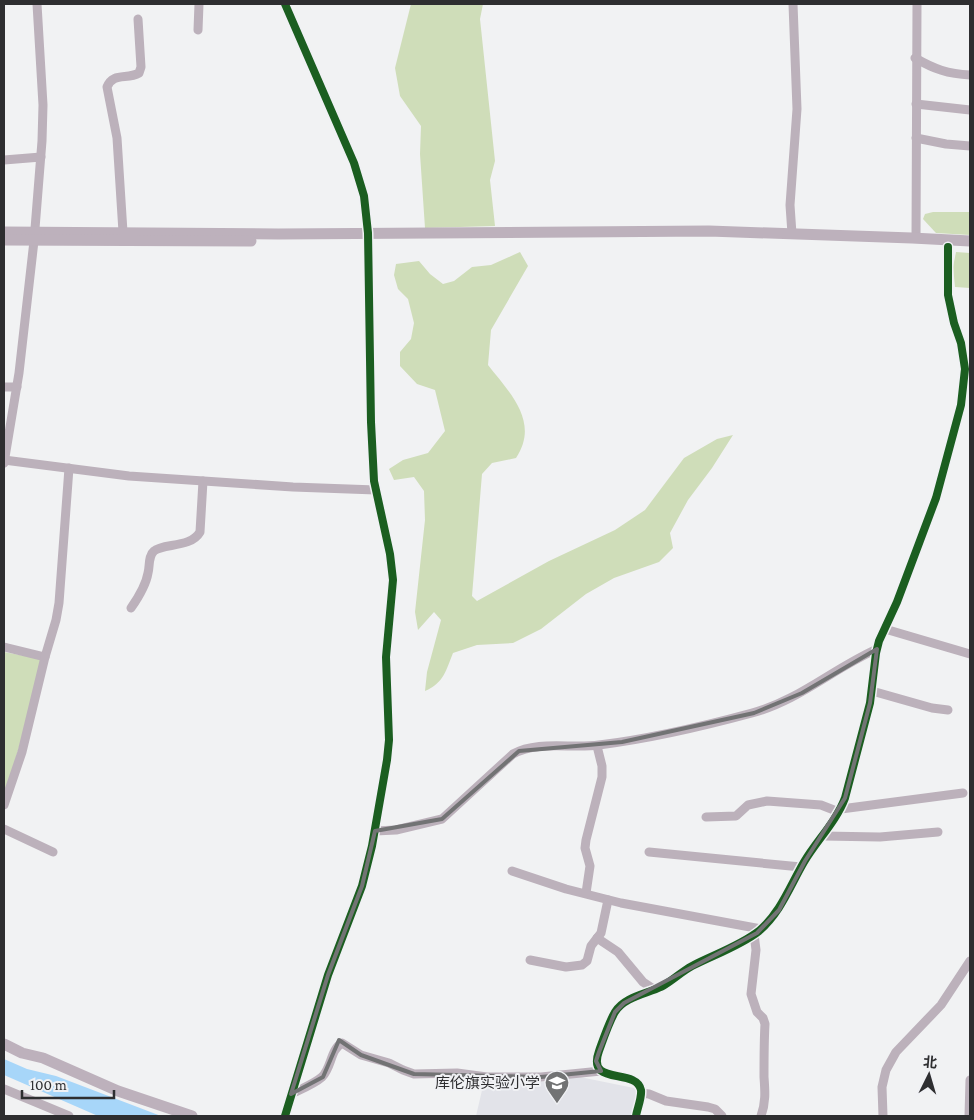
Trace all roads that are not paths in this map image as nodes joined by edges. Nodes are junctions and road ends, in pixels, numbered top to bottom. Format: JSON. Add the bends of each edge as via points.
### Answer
{"nodes":[{"id":1,"x":37,"y":4,"type":"edge"},
{"id":2,"x":199,"y":4,"type":"edge"},
{"id":3,"x":285,"y":4,"type":"edge"},
{"id":4,"x":793,"y":4,"type":"edge"},
{"id":5,"x":917,"y":4,"type":"edge"},
{"id":6,"x":138,"y":19,"type":"dead end"},
{"id":7,"x":198,"y":30,"type":"dead end"},
{"id":8,"x":915,"y":58,"type":"junction"},
{"id":9,"x":970,"y":75,"type":"edge"},
{"id":10,"x":916,"y":104,"type":"junction"},
{"id":11,"x":970,"y":110,"type":"edge"},
{"id":12,"x":916,"y":138,"type":"junction"},
{"id":13,"x":970,"y":146,"type":"edge"},
{"id":14,"x":41,"y":157,"type":"junction"},
{"id":15,"x":4,"y":160,"type":"edge"},
{"id":16,"x":4,"y":232,"type":"edge"},
{"id":17,"x":124,"y":232,"type":"junction"},
{"id":18,"x":792,"y":234,"type":"junction"},
{"id":19,"x":35,"y":236,"type":"junction"},
{"id":20,"x":368,"y":237,"type":"junction"},
{"id":21,"x":916,"y":238,"type":"junction"},
{"id":22,"x":4,"y":240,"type":"edge"},
{"id":23,"x":970,"y":242,"type":"edge"},
{"id":24,"x":948,"y":247,"type":"junction"},
{"id":25,"x":970,"y":248,"type":"edge"},
{"id":26,"x":4,"y":387,"type":"edge"},
{"id":27,"x":17,"y":387,"type":"junction"},
{"id":28,"x":4,"y":461,"type":"edge"},
{"id":29,"x":70,"y":468,"type":"junction"},
{"id":30,"x":203,"y":481,"type":"junction"},
{"id":31,"x":376,"y":490,"type":"junction"},
{"id":32,"x":131,"y":608,"type":"dead end"},
{"id":33,"x":885,"y":629,"type":"junction"},
{"id":34,"x":4,"y":647,"type":"edge"},
{"id":35,"x":877,"y":649,"type":"junction"},
{"id":36,"x":970,"y":654,"type":"edge"},
{"id":37,"x":45,"y":657,"type":"junction"},
{"id":38,"x":872,"y":691,"type":"junction"},
{"id":39,"x":948,"y":710,"type":"dead end"},
{"id":40,"x":597,"y":746,"type":"junction"},
{"id":41,"x":963,"y":793,"type":"dead end"},
{"id":42,"x":4,"y":805,"type":"edge"},
{"id":43,"x":840,"y":810,"type":"junction"},
{"id":44,"x":706,"y":817,"type":"dead end"},
{"id":45,"x":4,"y":829,"type":"edge"},
{"id":46,"x":375,"y":832,"type":"junction"},
{"id":47,"x":938,"y":832,"type":"dead end"},
{"id":48,"x":823,"y":836,"type":"junction"},
{"id":49,"x":53,"y":852,"type":"dead end"},
{"id":50,"x":649,"y":852,"type":"dead end"},
{"id":51,"x":801,"y":867,"type":"junction"},
{"id":52,"x":512,"y":872,"type":"dead end"},
{"id":53,"x":586,"y":893,"type":"junction"},
{"id":54,"x":608,"y":900,"type":"junction"},
{"id":55,"x":758,"y":932,"type":"junction"},
{"id":56,"x":597,"y":938,"type":"junction"},
{"id":57,"x":530,"y":960,"type":"dead end"},
{"id":58,"x":970,"y":961,"type":"edge"},
{"id":59,"x":655,"y":990,"type":"junction"},
{"id":60,"x":4,"y":1036,"type":"edge"},
{"id":61,"x":4,"y":1044,"type":"edge"},
{"id":62,"x":43,"y":1058,"type":"junction"},
{"id":63,"x":601,"y":1071,"type":"junction"},
{"id":64,"x":970,"y":1080,"type":"edge"},
{"id":65,"x":4,"y":1089,"type":"edge"},
{"id":66,"x":641,"y":1093,"type":"junction"},
{"id":67,"x":291,"y":1094,"type":"junction"},
{"id":68,"x":69,"y":1116,"type":"edge"},
{"id":69,"x":192,"y":1116,"type":"edge"},
{"id":70,"x":285,"y":1116,"type":"edge"},
{"id":71,"x":636,"y":1116,"type":"edge"},
{"id":72,"x":722,"y":1116,"type":"edge"},
{"id":73,"x":761,"y":1116,"type":"edge"},
{"id":74,"x":883,"y":1116,"type":"edge"},
{"id":75,"x":970,"y":1116,"type":"edge"}],
"edges":[{"from":1,"to":14,"type":"street"},
{"from":2,"to":7,"type":"street"},
{"from":3,"to":20,"type":"street","via":[[354,163],[364,196]]},
{"from":4,"to":18,"type":"street","via":[[797,110],[790,205]]},
{"from":5,"to":8,"type":"street"},
{"from":6,"to":17,"type":"street","via":[[139,73],[113,78],[107,87],[117,138]]},
{"from":8,"to":9,"type":"street","via":[[935,69]]},
{"from":8,"to":10,"type":"street"},
{"from":10,"to":11,"type":"street"},
{"from":10,"to":12,"type":"street"},
{"from":12,"to":13,"type":"street"},
{"from":12,"to":21,"type":"street"},
{"from":14,"to":15,"type":"street"},
{"from":14,"to":19,"type":"street"},
{"from":16,"to":19,"type":"main road"},
{"from":17,"to":19,"type":"main road"},
{"from":17,"to":20,"type":"main road"},
{"from":18,"to":20,"type":"main road","via":[[690,231]]},
{"from":18,"to":21,"type":"main road"},
{"from":19,"to":20,"type":"main road"},
{"from":19,"to":22,"type":"main road"},
{"from":19,"to":27,"type":"street"},
{"from":20,"to":24,"type":"main road","via":[[772,239]]},
{"from":20,"to":31,"type":"street","via":[[371,430]]},
{"from":21,"to":23,"type":"main road"},
{"from":24,"to":25,"type":"main road"},
{"from":24,"to":33,"type":"street","via":[[948,295],[965,369],[961,405],[936,498]]},
{"from":26,"to":27,"type":"street"},
{"from":27,"to":28,"type":"street"},
{"from":28,"to":29,"type":"street"},
{"from":29,"to":30,"type":"street"},
{"from":29,"to":37,"type":"street","via":[[59,603]]},
{"from":30,"to":31,"type":"street"},
{"from":30,"to":32,"type":"street","via":[[200,532],[197,537],[174,546],[156,548],[151,554],[148,575]]},
{"from":31,"to":46,"type":"street","via":[[393,580],[386,649],[388,747]]},
{"from":33,"to":35,"type":"street"},
{"from":33,"to":36,"type":"street"},
{"from":34,"to":37,"type":"street"},
{"from":35,"to":38,"type":"street"},
{"from":35,"to":40,"type":"street","via":[[855,659],[802,693],[754,713]]},
{"from":37,"to":42,"type":"street","via":[[22,752]]},
{"from":38,"to":39,"type":"street"},
{"from":38,"to":43,"type":"street","via":[[866,724]]},
{"from":40,"to":46,"type":"street","via":[[519,751],[442,819]]},
{"from":40,"to":53,"type":"street","via":[[602,777],[586,840],[590,866]]},
{"from":41,"to":43,"type":"street"},
{"from":43,"to":44,"type":"street","via":[[821,805],[767,801],[748,805],[736,816]]},
{"from":43,"to":48,"type":"street"},
{"from":45,"to":49,"type":"street"},
{"from":46,"to":67,"type":"street","via":[[362,886],[328,975]]},
{"from":47,"to":48,"type":"street","via":[[880,837]]},
{"from":48,"to":51,"type":"street"},
{"from":50,"to":51,"type":"street"},
{"from":51,"to":55,"type":"street","via":[[779,910]]},
{"from":52,"to":53,"type":"street"},
{"from":53,"to":54,"type":"street"},
{"from":54,"to":55,"type":"street"},
{"from":54,"to":56,"type":"street","via":[[601,934]]},
{"from":55,"to":59,"type":"street"},
{"from":55,"to":73,"type":"street","via":[[751,994],[765,1024],[766,1090]]},
{"from":56,"to":57,"type":"street","via":[[582,965],[566,967]]},
{"from":56,"to":59,"type":"street","via":[[618,952],[643,982]]},
{"from":58,"to":74,"type":"street","via":[[941,1005],[896,1052],[886,1070],[882,1087]]},
{"from":59,"to":63,"type":"street","via":[[624,1004],[615,1012],[598,1052],[596,1062]]},
{"from":60,"to":62,"type":"main road"},
{"from":61,"to":62,"type":"main road"},
{"from":62,"to":69,"type":"main road","via":[[118,1091]]},
{"from":63,"to":66,"type":"street","via":[[635,1082]]},
{"from":63,"to":67,"type":"street","via":[[541,1077],[414,1074],[368,1058],[342,1043],[337,1046],[323,1076]]},
{"from":64,"to":75,"type":"street"},
{"from":65,"to":68,"type":"street"},
{"from":66,"to":71,"type":"street"},
{"from":66,"to":72,"type":"street","via":[[666,1101],[708,1107]]},
{"from":67,"to":70,"type":"street"}]}
